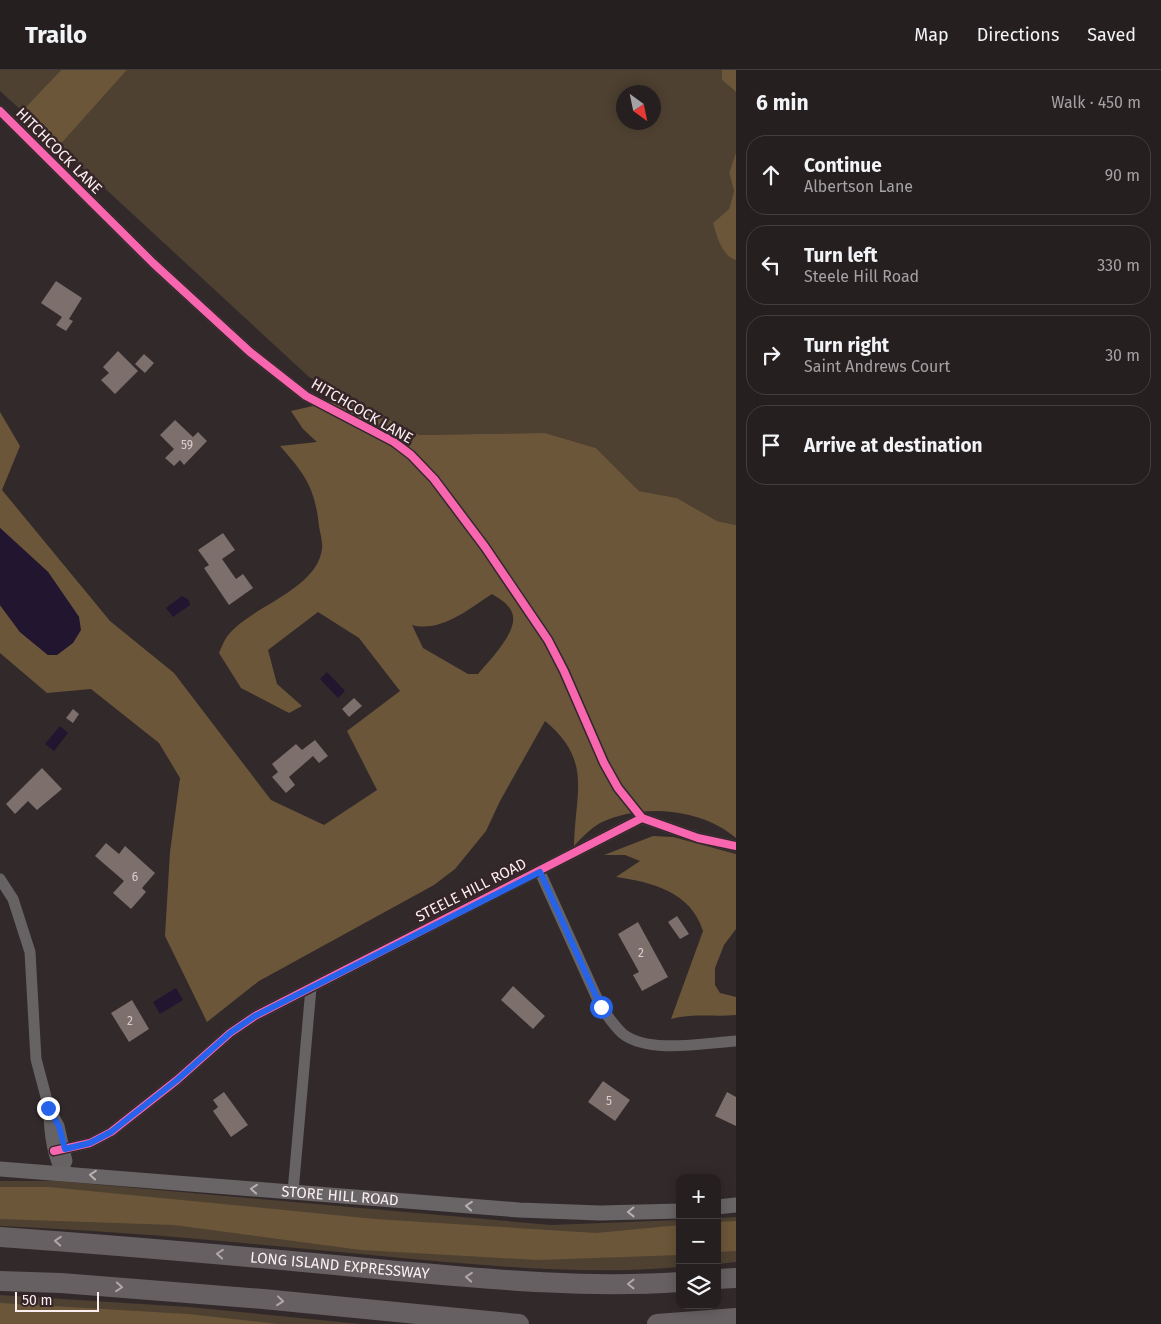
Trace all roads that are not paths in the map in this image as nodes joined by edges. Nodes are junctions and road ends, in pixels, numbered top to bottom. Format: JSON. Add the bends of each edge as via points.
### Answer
{"nodes":[{"id":1,"x":0,"y":111,"type":"edge"},
{"id":2,"x":642,"y":818,"type":"junction"},
{"id":3,"x":736,"y":846,"type":"edge"},
{"id":4,"x":540,"y":872,"type":"junction"},
{"id":5,"x":0,"y":879,"type":"edge"},
{"id":6,"x":311,"y":988,"type":"junction"},
{"id":7,"x":736,"y":1041,"type":"edge"},
{"id":8,"x":59,"y":1150,"type":"junction"},
{"id":9,"x":0,"y":1169,"type":"edge"},
{"id":10,"x":62,"y":1173,"type":"junction"},
{"id":11,"x":293,"y":1192,"type":"junction"},
{"id":12,"x":736,"y":1205,"type":"edge"},
{"id":13,"x":721,"y":1207,"type":"edge"},
{"id":14,"x":676,"y":1211,"type":"edge"},
{"id":15,"x":0,"y":1237,"type":"edge"},
{"id":16,"x":736,"y":1278,"type":"edge"},
{"id":17,"x":721,"y":1279,"type":"edge"},
{"id":18,"x":0,"y":1280,"type":"edge"},
{"id":19,"x":676,"y":1282,"type":"edge"},
{"id":20,"x":736,"y":1318,"type":"edge"},
{"id":21,"x":519,"y":1324,"type":"edge"},
{"id":22,"x":657,"y":1324,"type":"edge"}],
"edges":[{"from":1,"to":2,"type":"street","name":"HITCHCOCK LANE","via":[[146,256],[250,352],[306,396],[394,442],[434,480],[485,547],[548,640],[604,763],[618,788]]},
{"from":2,"to":3,"type":"street","via":[[698,838]]},
{"from":2,"to":4,"type":"street","name":"STEELE HILL ROAD"},
{"from":4,"to":6,"type":"street","name":"STEELE HILL ROAD"},
{"from":4,"to":7,"type":"street","via":[[601,1007],[623,1034],[661,1046]]},
{"from":5,"to":8,"type":"street","via":[[13,899],[30,952],[36,1059],[48,1108],[59,1126]]},
{"from":6,"to":8,"type":"street","name":"STEELE HILL ROAD","via":[[255,1016],[230,1033],[111,1132],[90,1143]]},
{"from":6,"to":11,"type":"street"},
{"from":8,"to":10,"type":"street","via":[[67,1161]]},
{"from":9,"to":10,"type":"main road","name":"STORE HILL ROAD"},
{"from":11,"to":10,"type":"main road","name":"STORE HILL ROAD","one_way":true},
{"from":14,"to":11,"type":"main road","name":"STORE HILL ROAD","one_way":true,"via":[[552,1212]]},
{"from":12,"to":13,"type":"main road"},
{"from":19,"to":15,"type":"highway","name":"LONG ISLAND EXPRESSWAY","one_way":true,"via":[[575,1284],[494,1279]]},
{"from":16,"to":17,"type":"highway"},
{"from":18,"to":21,"type":"highway","one_way":true,"via":[[263,1299]]},
{"from":20,"to":22,"type":"highway"}]}
